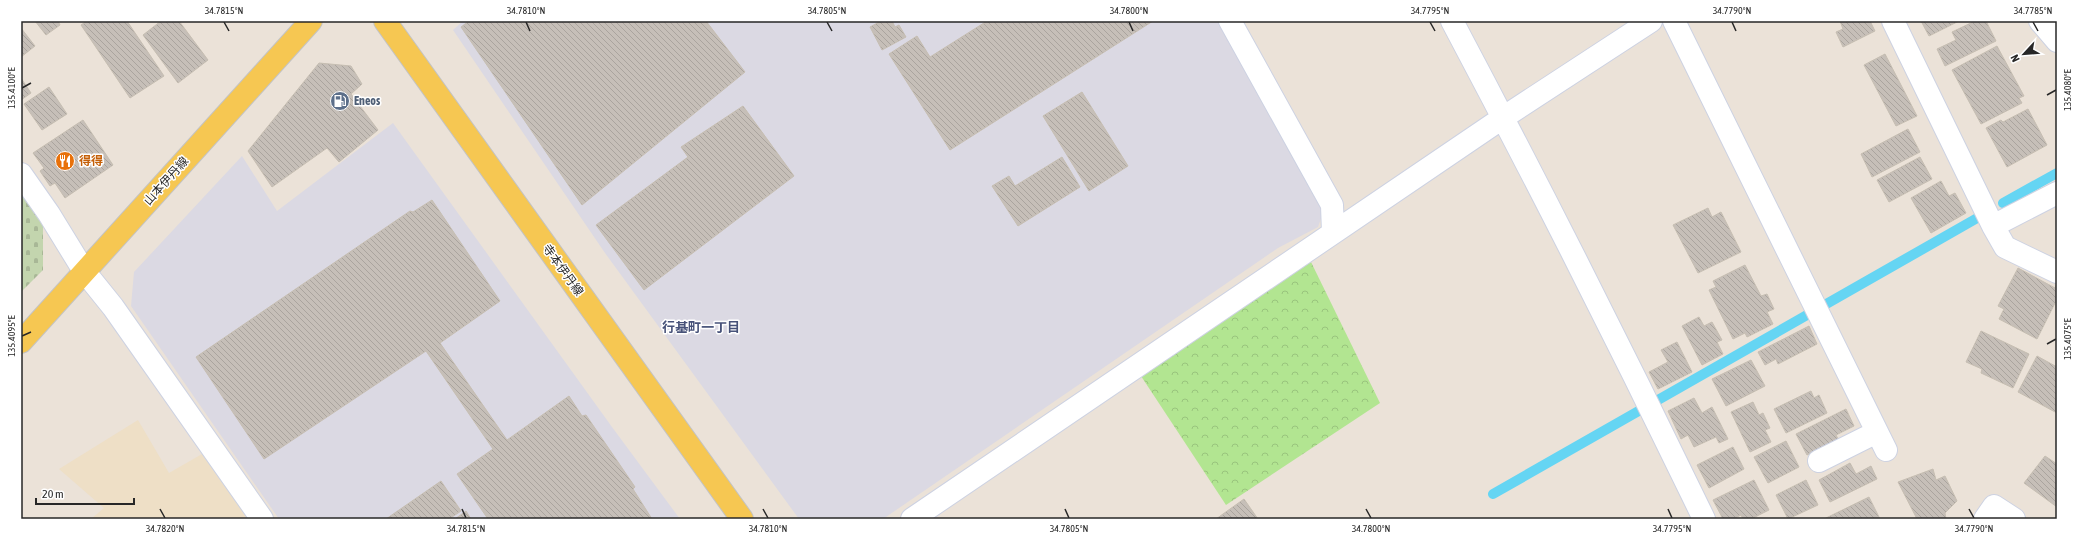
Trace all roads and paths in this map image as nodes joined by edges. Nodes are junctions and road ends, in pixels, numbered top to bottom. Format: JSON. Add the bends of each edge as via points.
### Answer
{"nodes":[{"id":1,"x":311,"y":21,"type":"edge"},
{"id":2,"x":384,"y":21,"type":"edge"},
{"id":3,"x":1230,"y":21,"type":"edge"},
{"id":4,"x":1452,"y":21,"type":"edge"},
{"id":5,"x":1651,"y":21,"type":"edge"},
{"id":6,"x":1674,"y":21,"type":"edge"},
{"id":7,"x":1893,"y":21,"type":"edge"},
{"id":8,"x":2040,"y":21,"type":"edge"},
{"id":9,"x":2057,"y":41,"type":"edge"},
{"id":10,"x":1503,"y":117,"type":"junction"},
{"id":11,"x":21,"y":174,"type":"edge"},
{"id":12,"x":2057,"y":193,"type":"edge"},
{"id":13,"x":1993,"y":226,"type":"junction"},
{"id":14,"x":1333,"y":232,"type":"junction"},
{"id":15,"x":84,"y":271,"type":"junction"},
{"id":16,"x":2057,"y":272,"type":"edge"},
{"id":17,"x":21,"y":342,"type":"edge"},
{"id":18,"x":1819,"y":461,"type":"dead end"},
{"id":19,"x":262,"y":519,"type":"edge"},
{"id":20,"x":742,"y":519,"type":"edge"},
{"id":21,"x":912,"y":519,"type":"edge"},
{"id":22,"x":1704,"y":519,"type":"edge"},
{"id":23,"x":1985,"y":519,"type":"edge"},
{"id":24,"x":2014,"y":519,"type":"edge"}],
"edges":[{"from":1,"to":15,"type":"main road","name":"山本伊丹線"},
{"from":2,"to":20,"type":"main road","name":"寺本伊丹線"},
{"from":3,"to":14,"type":"street","via":[[1332,205]]},
{"from":4,"to":10,"type":"street"},
{"from":5,"to":10,"type":"street"},
{"from":6,"to":18,"type":"street","via":[[1881,441]]},
{"from":7,"to":13,"type":"street"},
{"from":8,"to":9,"type":"street"},
{"from":10,"to":14,"type":"street"},
{"from":10,"to":22,"type":"street","via":[[1650,406]]},
{"from":11,"to":15,"type":"street"},
{"from":12,"to":13,"type":"street"},
{"from":13,"to":16,"type":"street","via":[[2005,247]]},
{"from":14,"to":21,"type":"street"},
{"from":15,"to":17,"type":"main road","name":"山本伊丹線"},
{"from":15,"to":19,"type":"street","via":[[113,307]]},
{"from":23,"to":24,"type":"street","via":[[1994,506]]}]}
